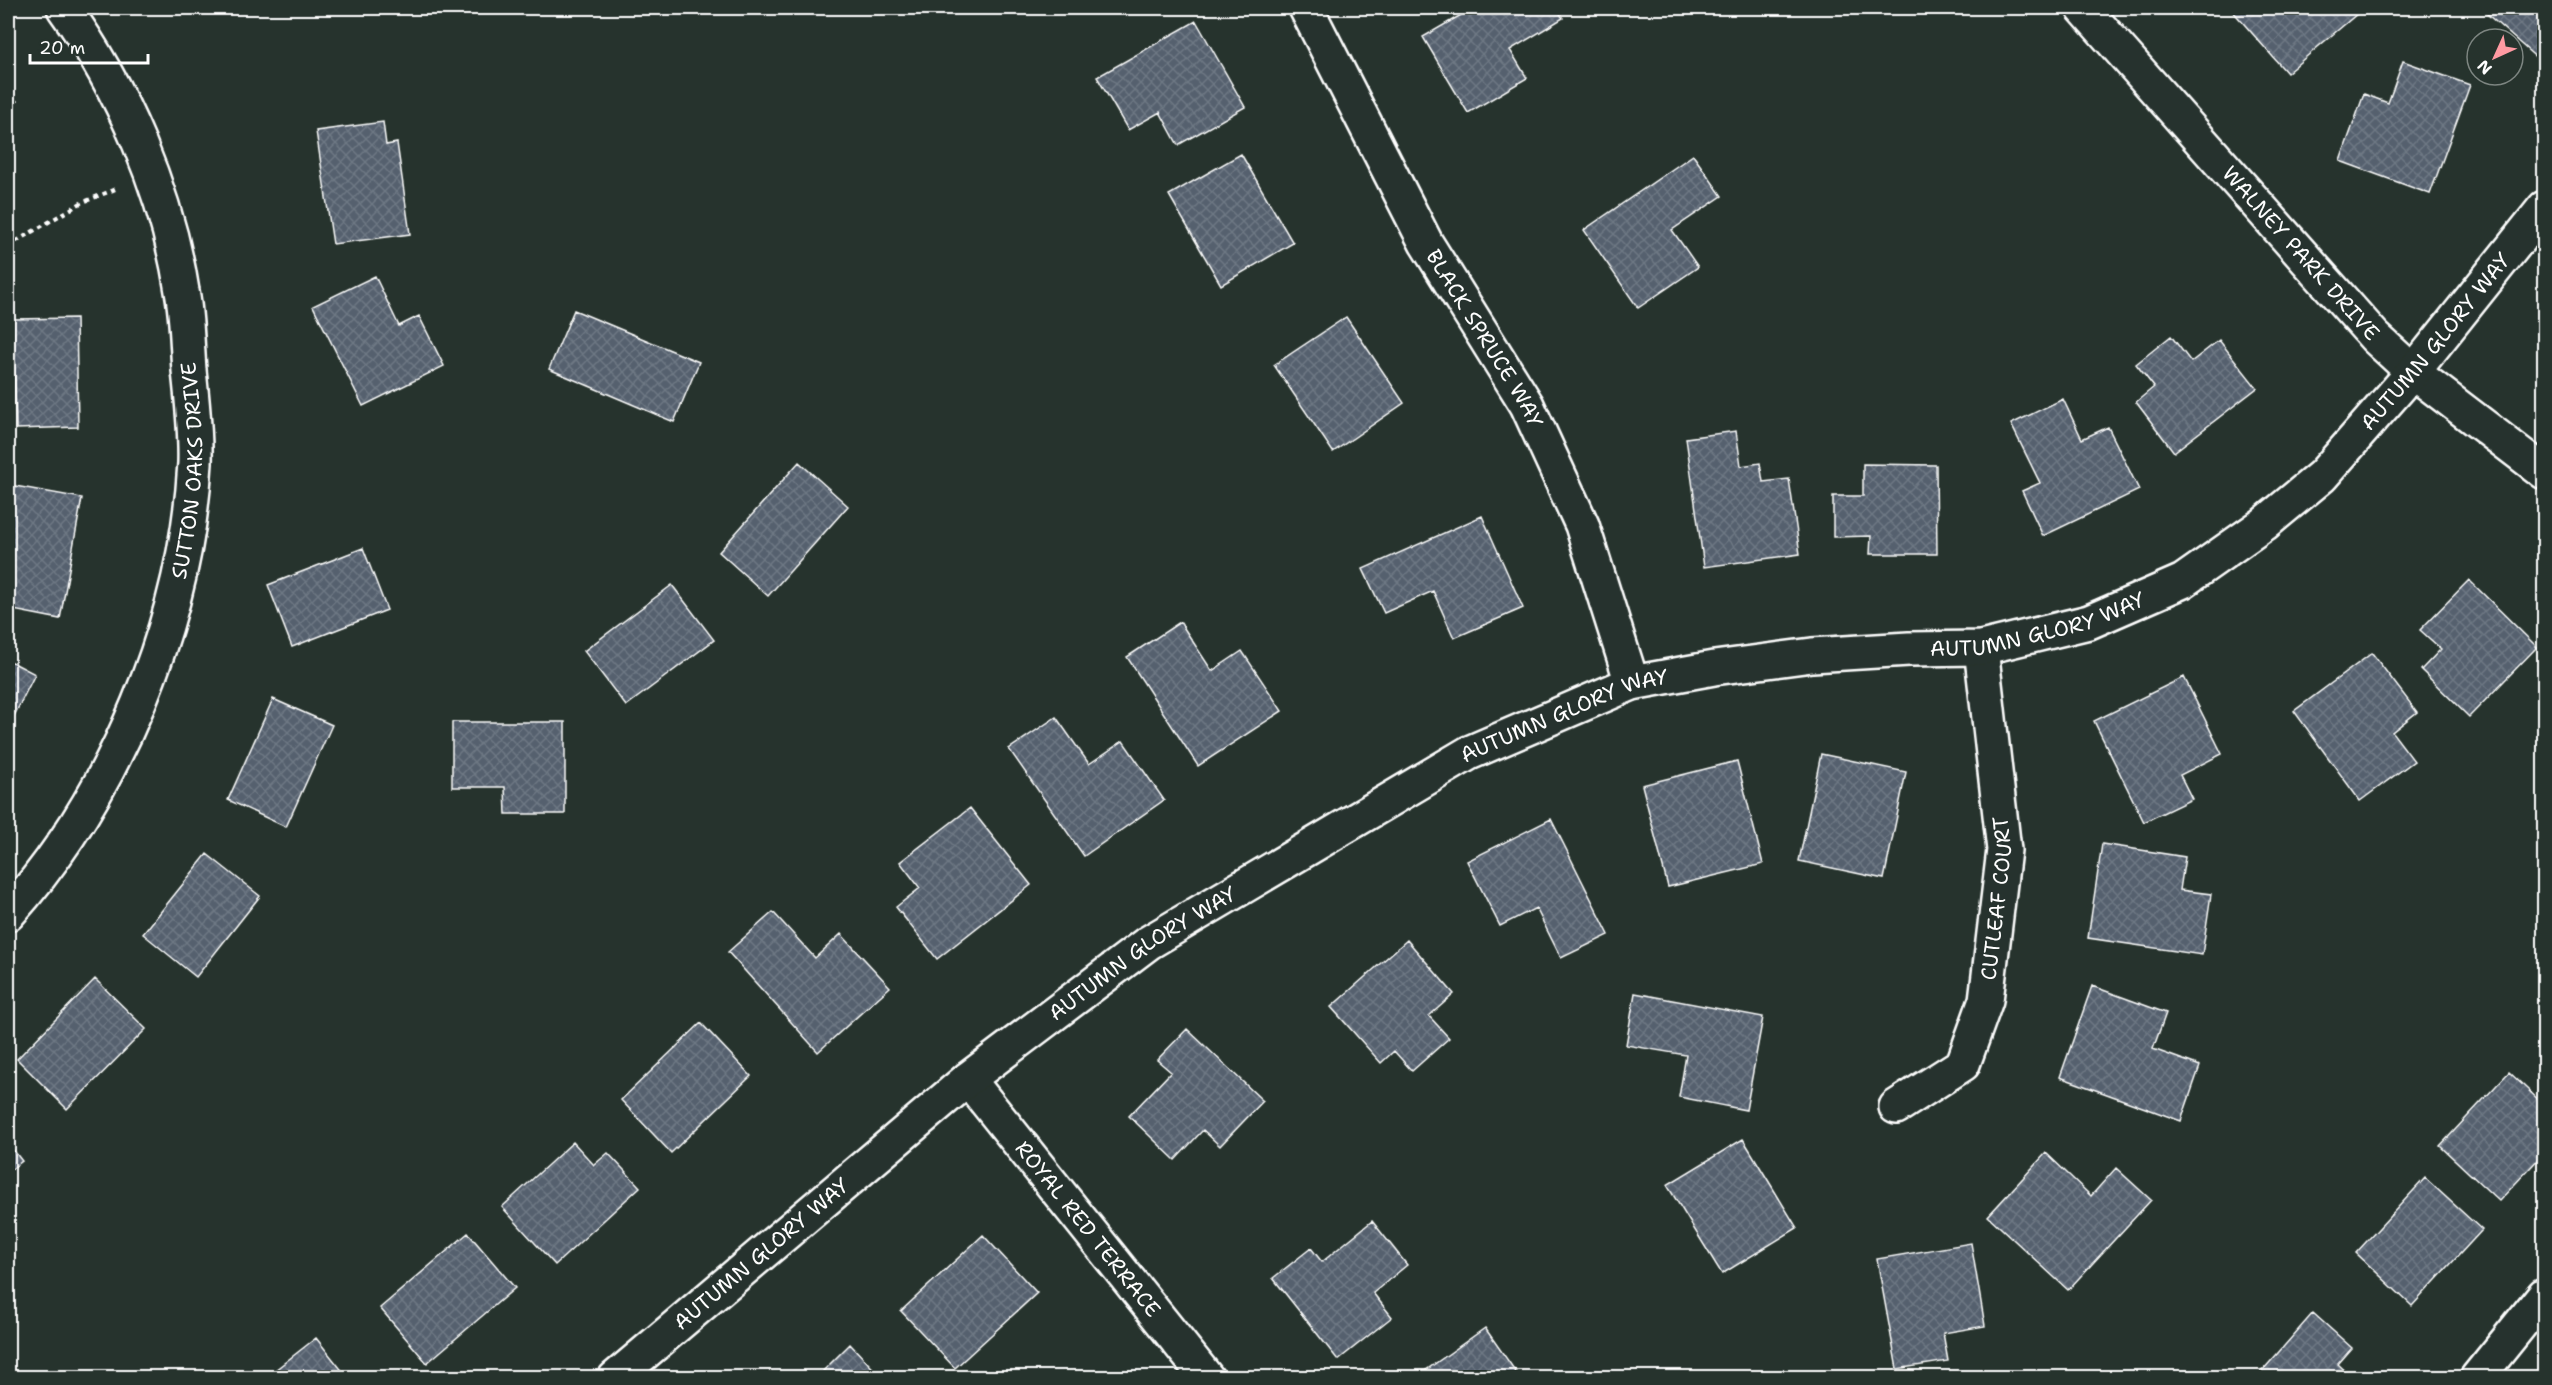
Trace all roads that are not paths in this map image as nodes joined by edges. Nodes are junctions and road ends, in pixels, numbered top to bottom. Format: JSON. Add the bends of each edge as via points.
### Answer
{"nodes":[{"id":1,"x":64,"y":8,"type":"edge"},
{"id":2,"x":1306,"y":8,"type":"edge"},
{"id":3,"x":2083,"y":8,"type":"edge"},
{"id":4,"x":2544,"y":208,"type":"edge"},
{"id":5,"x":2413,"y":372,"type":"junction"},
{"id":6,"x":2544,"y":472,"type":"edge"},
{"id":7,"x":1981,"y":648,"type":"junction"},
{"id":8,"x":1632,"y":683,"type":"junction"},
{"id":9,"x":8,"y":914,"type":"edge"},
{"id":10,"x":969,"y":1079,"type":"junction"},
{"id":11,"x":1896,"y":1107,"type":"dead end"},
{"id":12,"x":2544,"y":1295,"type":"edge"},
{"id":13,"x":615,"y":1377,"type":"edge"},
{"id":14,"x":1207,"y":1377,"type":"edge"},
{"id":15,"x":2477,"y":1377,"type":"edge"}],
"edges":[{"from":1,"to":9,"type":"street","name":"SUTTON OAKS DRIVE","via":[[117,94],[166,222],[183,291],[195,462],[182,558],[148,679],[94,794],[60,848]]},
{"from":2,"to":8,"type":"street","name":"BLACK SPRUCE WAY","via":[[1426,243],[1527,405],[1582,525]]},
{"from":3,"to":5,"type":"street","name":"WALNEY PARK DRIVE","via":[[2375,337]]},
{"from":4,"to":5,"type":"street","name":"AUTUMN GLORY WAY"},
{"from":5,"to":6,"type":"street","name":"WALNEY PARK DRIVE"},
{"from":5,"to":7,"type":"street","name":"AUTUMN GLORY WAY","via":[[2322,476],[2264,524],[2183,581],[2089,622]]},
{"from":7,"to":8,"type":"street","name":"AUTUMN GLORY WAY","via":[[1812,655]]},
{"from":7,"to":11,"type":"street","name":"CUTLEAF COURT","via":[[2004,850],[1986,1000],[1963,1064]]},
{"from":8,"to":10,"type":"street","name":"AUTUMN GLORY WAY","via":[[1469,753],[1148,943]]},
{"from":10,"to":13,"type":"street","name":"AUTUMN GLORY WAY"},
{"from":10,"to":14,"type":"street","name":"ROYAL RED TERRACE"},
{"from":12,"to":15,"type":"street"}]}
